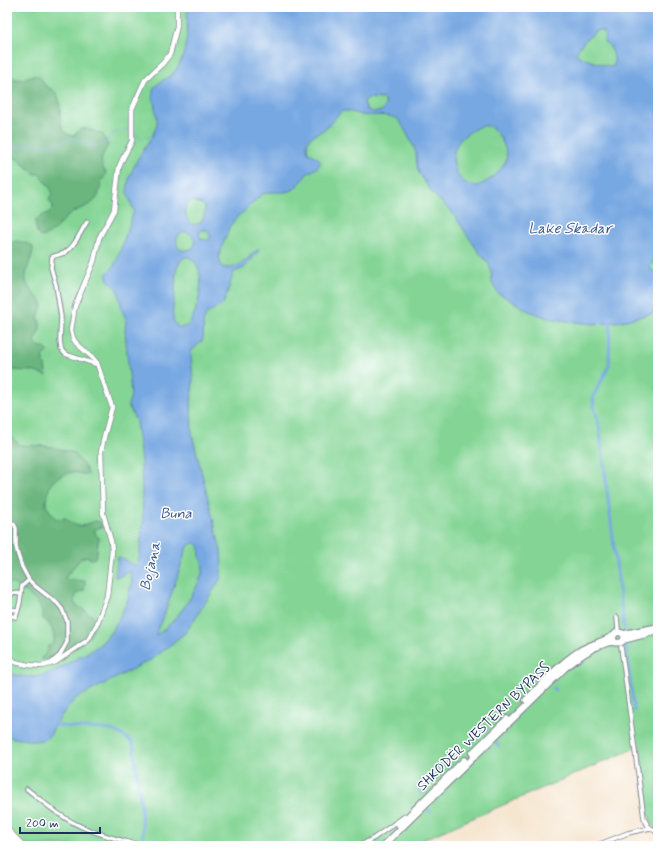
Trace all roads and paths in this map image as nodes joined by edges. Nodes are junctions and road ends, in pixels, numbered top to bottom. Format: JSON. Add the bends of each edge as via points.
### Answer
{"nodes":[{"id":1,"x":177,"y":7,"type":"edge"},
{"id":2,"x":87,"y":222,"type":"dead end"},
{"id":3,"x":97,"y":364,"type":"junction"},
{"id":4,"x":7,"y":520,"type":"edge"},
{"id":5,"x":29,"y":580,"type":"junction"},
{"id":6,"x":7,"y":592,"type":"edge"},
{"id":7,"x":21,"y":594,"type":"junction"},
{"id":8,"x":7,"y":609,"type":"edge"},
{"id":9,"x":18,"y":610,"type":"junction"},
{"id":10,"x":7,"y":615,"type":"edge"},
{"id":11,"x":617,"y":617,"type":"dead end"},
{"id":12,"x":658,"y":627,"type":"edge"},
{"id":13,"x":658,"y":631,"type":"edge"},
{"id":14,"x":619,"y":638,"type":"junction"},
{"id":15,"x":7,"y":654,"type":"edge"},
{"id":16,"x":43,"y":666,"type":"junction"},
{"id":17,"x":27,"y":789,"type":"dead end"},
{"id":18,"x":415,"y":809,"type":"junction"},
{"id":19,"x":650,"y":828,"type":"junction"},
{"id":20,"x":7,"y":829,"type":"edge"},
{"id":21,"x":658,"y":833,"type":"edge"},
{"id":22,"x":7,"y":834,"type":"edge"},
{"id":23,"x":19,"y":846,"type":"edge"},
{"id":24,"x":24,"y":846,"type":"edge"},
{"id":25,"x":143,"y":846,"type":"edge"},
{"id":26,"x":358,"y":846,"type":"edge"},
{"id":27,"x":378,"y":846,"type":"edge"},
{"id":28,"x":383,"y":846,"type":"edge"},
{"id":29,"x":595,"y":846,"type":"edge"}],
"edges":[{"from":1,"to":3,"type":"main road","via":[[177,26],[171,51],[166,60],[145,80],[132,109],[132,141],[119,167],[114,210],[99,238],[94,262],[75,306],[71,327],[73,338]]},
{"from":2,"to":3,"type":"street","via":[[68,250],[52,257],[51,265],[61,317],[61,349],[65,354]]},
{"from":3,"to":16,"type":"main road","via":[[112,407],[101,452],[103,513],[112,551],[107,594],[97,624],[88,640],[56,662]]},
{"from":4,"to":5,"type":"street","via":[[16,528],[18,555]]},
{"from":5,"to":7,"type":"street","via":[[22,586]]},
{"from":5,"to":16,"type":"street","via":[[57,603],[67,621],[67,642],[62,652],[56,659]]},
{"from":6,"to":7,"type":"street"},
{"from":7,"to":9,"type":"street"},
{"from":8,"to":9,"type":"street"},
{"from":9,"to":10,"type":"street","via":[[16,617]]},
{"from":11,"to":14,"type":"street"},
{"from":12,"to":14,"type":"highway","name":"SHKODËR WESTERN BYPASS"},
{"from":13,"to":14,"type":"highway","name":"SHKODËR WESTERN BYPASS"},
{"from":14,"to":18,"type":"highway","name":"SHKODËR WESTERN BYPASS","via":[[581,650],[563,664]]},
{"from":14,"to":19,"type":"street","via":[[644,818]]},
{"from":14,"to":28,"type":"highway","name":"SHKODËR WESTERN BYPASS","via":[[590,650],[565,668]]},
{"from":15,"to":16,"type":"main road","via":[[20,664]]},
{"from":17,"to":25,"type":"street","via":[[77,825]]},
{"from":18,"to":26,"type":"street"},
{"from":18,"to":27,"type":"highway","name":"SHKODËR WESTERN BYPASS"},
{"from":19,"to":21,"type":"street"},
{"from":19,"to":29,"type":"street","via":[[628,833]]},
{"from":20,"to":24,"type":"main road"},
{"from":22,"to":23,"type":"main road"}]}
